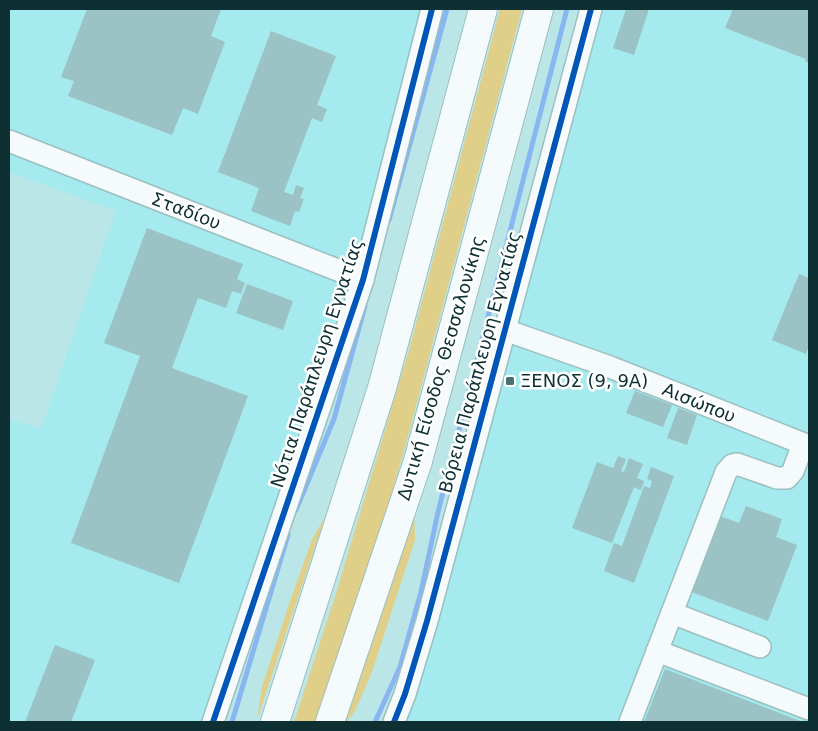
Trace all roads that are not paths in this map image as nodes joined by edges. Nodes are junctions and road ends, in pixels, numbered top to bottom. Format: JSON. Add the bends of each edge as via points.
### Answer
{"nodes":[{"id":1,"x":432,"y":9,"type":"edge"},
{"id":2,"x":483,"y":9,"type":"edge"},
{"id":3,"x":539,"y":9,"type":"edge"},
{"id":4,"x":591,"y":9,"type":"edge"},
{"id":5,"x":9,"y":141,"type":"edge"},
{"id":6,"x":363,"y":280,"type":"junction"},
{"id":7,"x":504,"y":330,"type":"junction"},
{"id":8,"x":806,"y":445,"type":"edge"},
{"id":9,"x":672,"y":613,"type":"junction"},
{"id":10,"x":760,"y":647,"type":"dead end"},
{"id":11,"x":658,"y":651,"type":"junction"},
{"id":12,"x":809,"y":709,"type":"edge"},
{"id":13,"x":213,"y":722,"type":"edge"},
{"id":14,"x":275,"y":722,"type":"edge"},
{"id":15,"x":330,"y":722,"type":"edge"},
{"id":16,"x":394,"y":722,"type":"edge"},
{"id":17,"x":630,"y":722,"type":"edge"}],
"edges":[{"from":1,"to":6,"type":"street","name":"Νότια Παράπλευρη Εγνατίας"},
{"from":2,"to":14,"type":"highway","via":[[382,388]]},
{"from":3,"to":15,"type":"highway","name":"Δυτική Είσοδος Θεσσαλονίκης","via":[[418,461]]},
{"from":4,"to":7,"type":"street","name":"Βόρεια Παράπλευρη Εγνατίας"},
{"from":5,"to":6,"type":"street","name":"Σταδίου"},
{"from":6,"to":13,"type":"street","name":"Νότια Παράπλευρη Εγνατίας"},
{"from":7,"to":8,"type":"street","name":"Αισώπου","via":[[610,367]]},
{"from":7,"to":16,"type":"street","name":"Βόρεια Παράπλευρη Εγνατίας","via":[[427,621]]},
{"from":8,"to":9,"type":"street","via":[[786,478],[737,464],[728,468]]},
{"from":9,"to":10,"type":"street"},
{"from":9,"to":11,"type":"street"},
{"from":11,"to":12,"type":"street"},
{"from":11,"to":17,"type":"street"}]}
